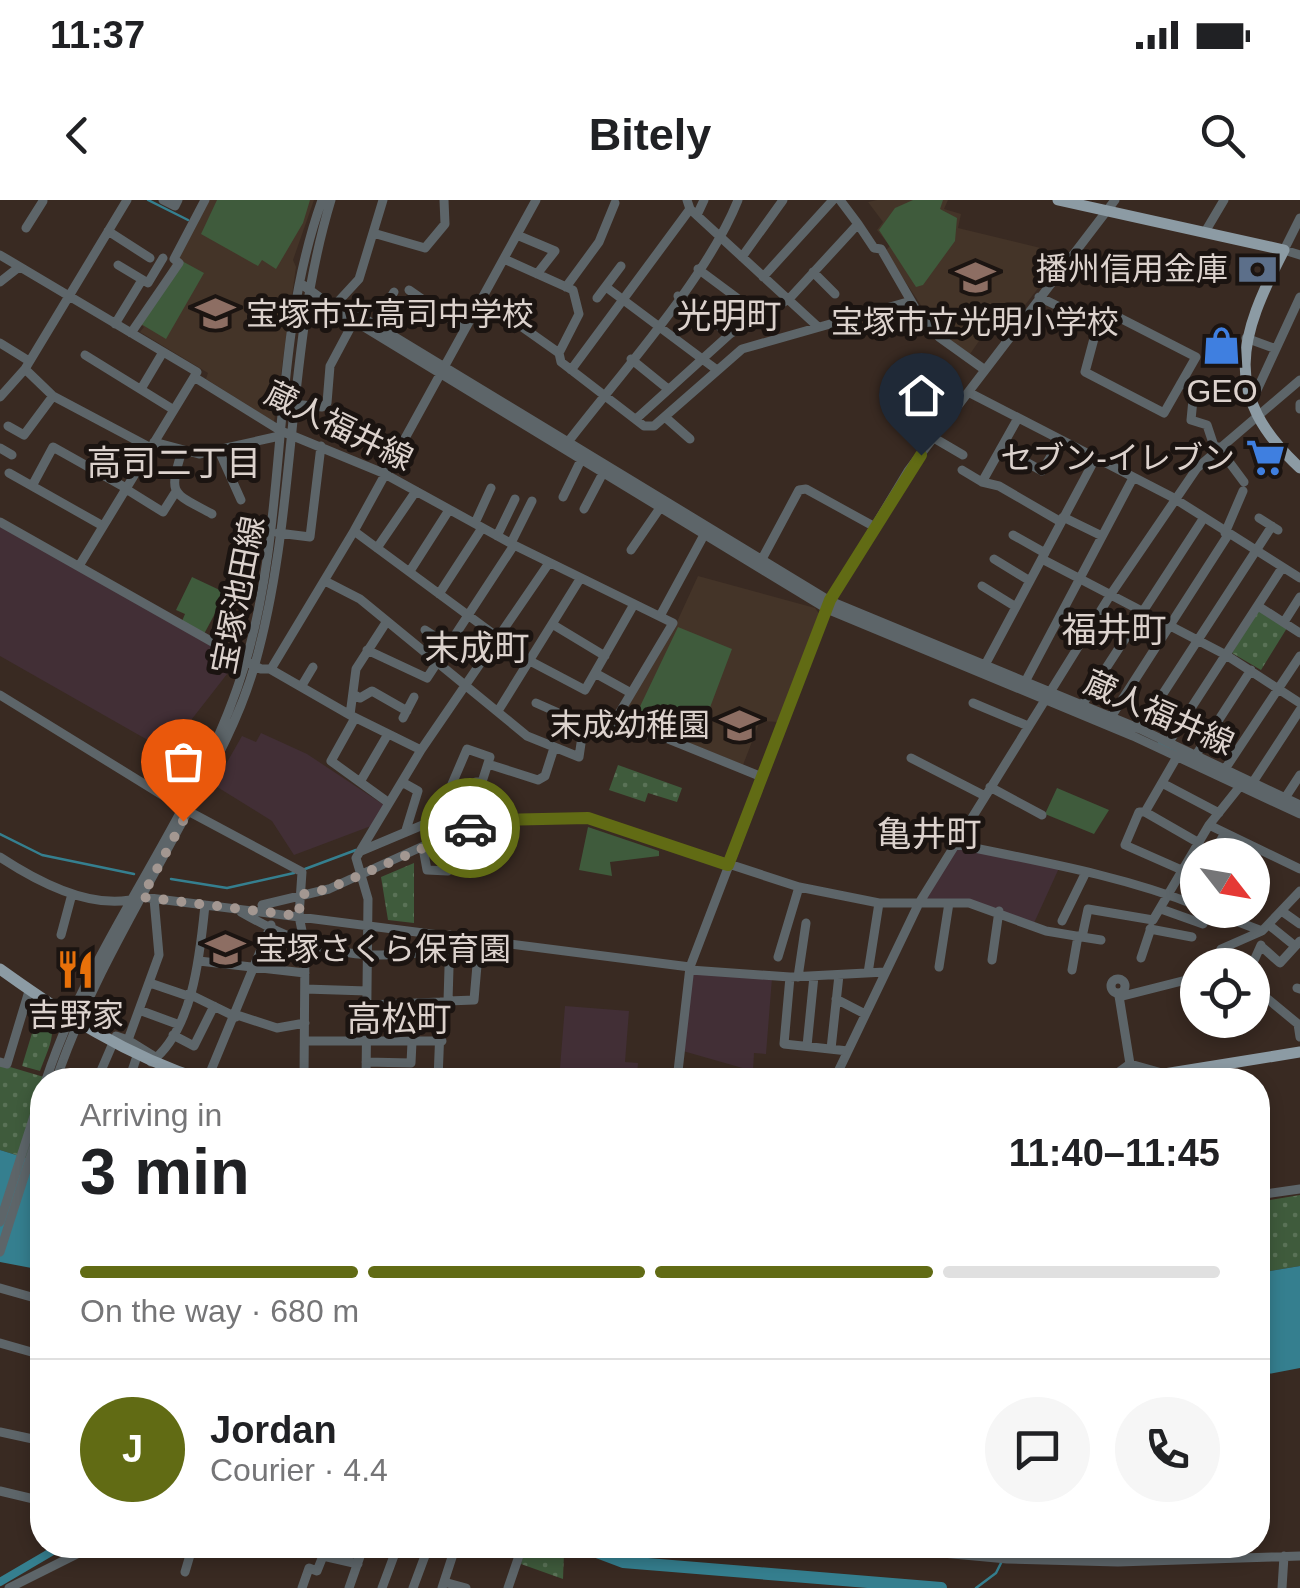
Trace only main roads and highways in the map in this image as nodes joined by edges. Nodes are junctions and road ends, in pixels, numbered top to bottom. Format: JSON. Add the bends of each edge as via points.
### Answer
{"nodes":[{"id":1,"x":1066,"y":201,"type":"edge"},
{"id":2,"x":1300,"y":468,"type":"edge"},
{"id":3,"x":1,"y":975,"type":"edge"},
{"id":4,"x":1300,"y":1052,"type":"edge"},
{"id":5,"x":174,"y":1068,"type":"edge"},
{"id":6,"x":1201,"y":1068,"type":"edge"}],
"edges":[{"from":1,"to":2,"type":"main road","via":[[1284,250],[1246,338],[1253,410]]},
{"from":3,"to":5,"type":"main road","via":[[137,1056]]},
{"from":4,"to":6,"type":"main road"}]}
